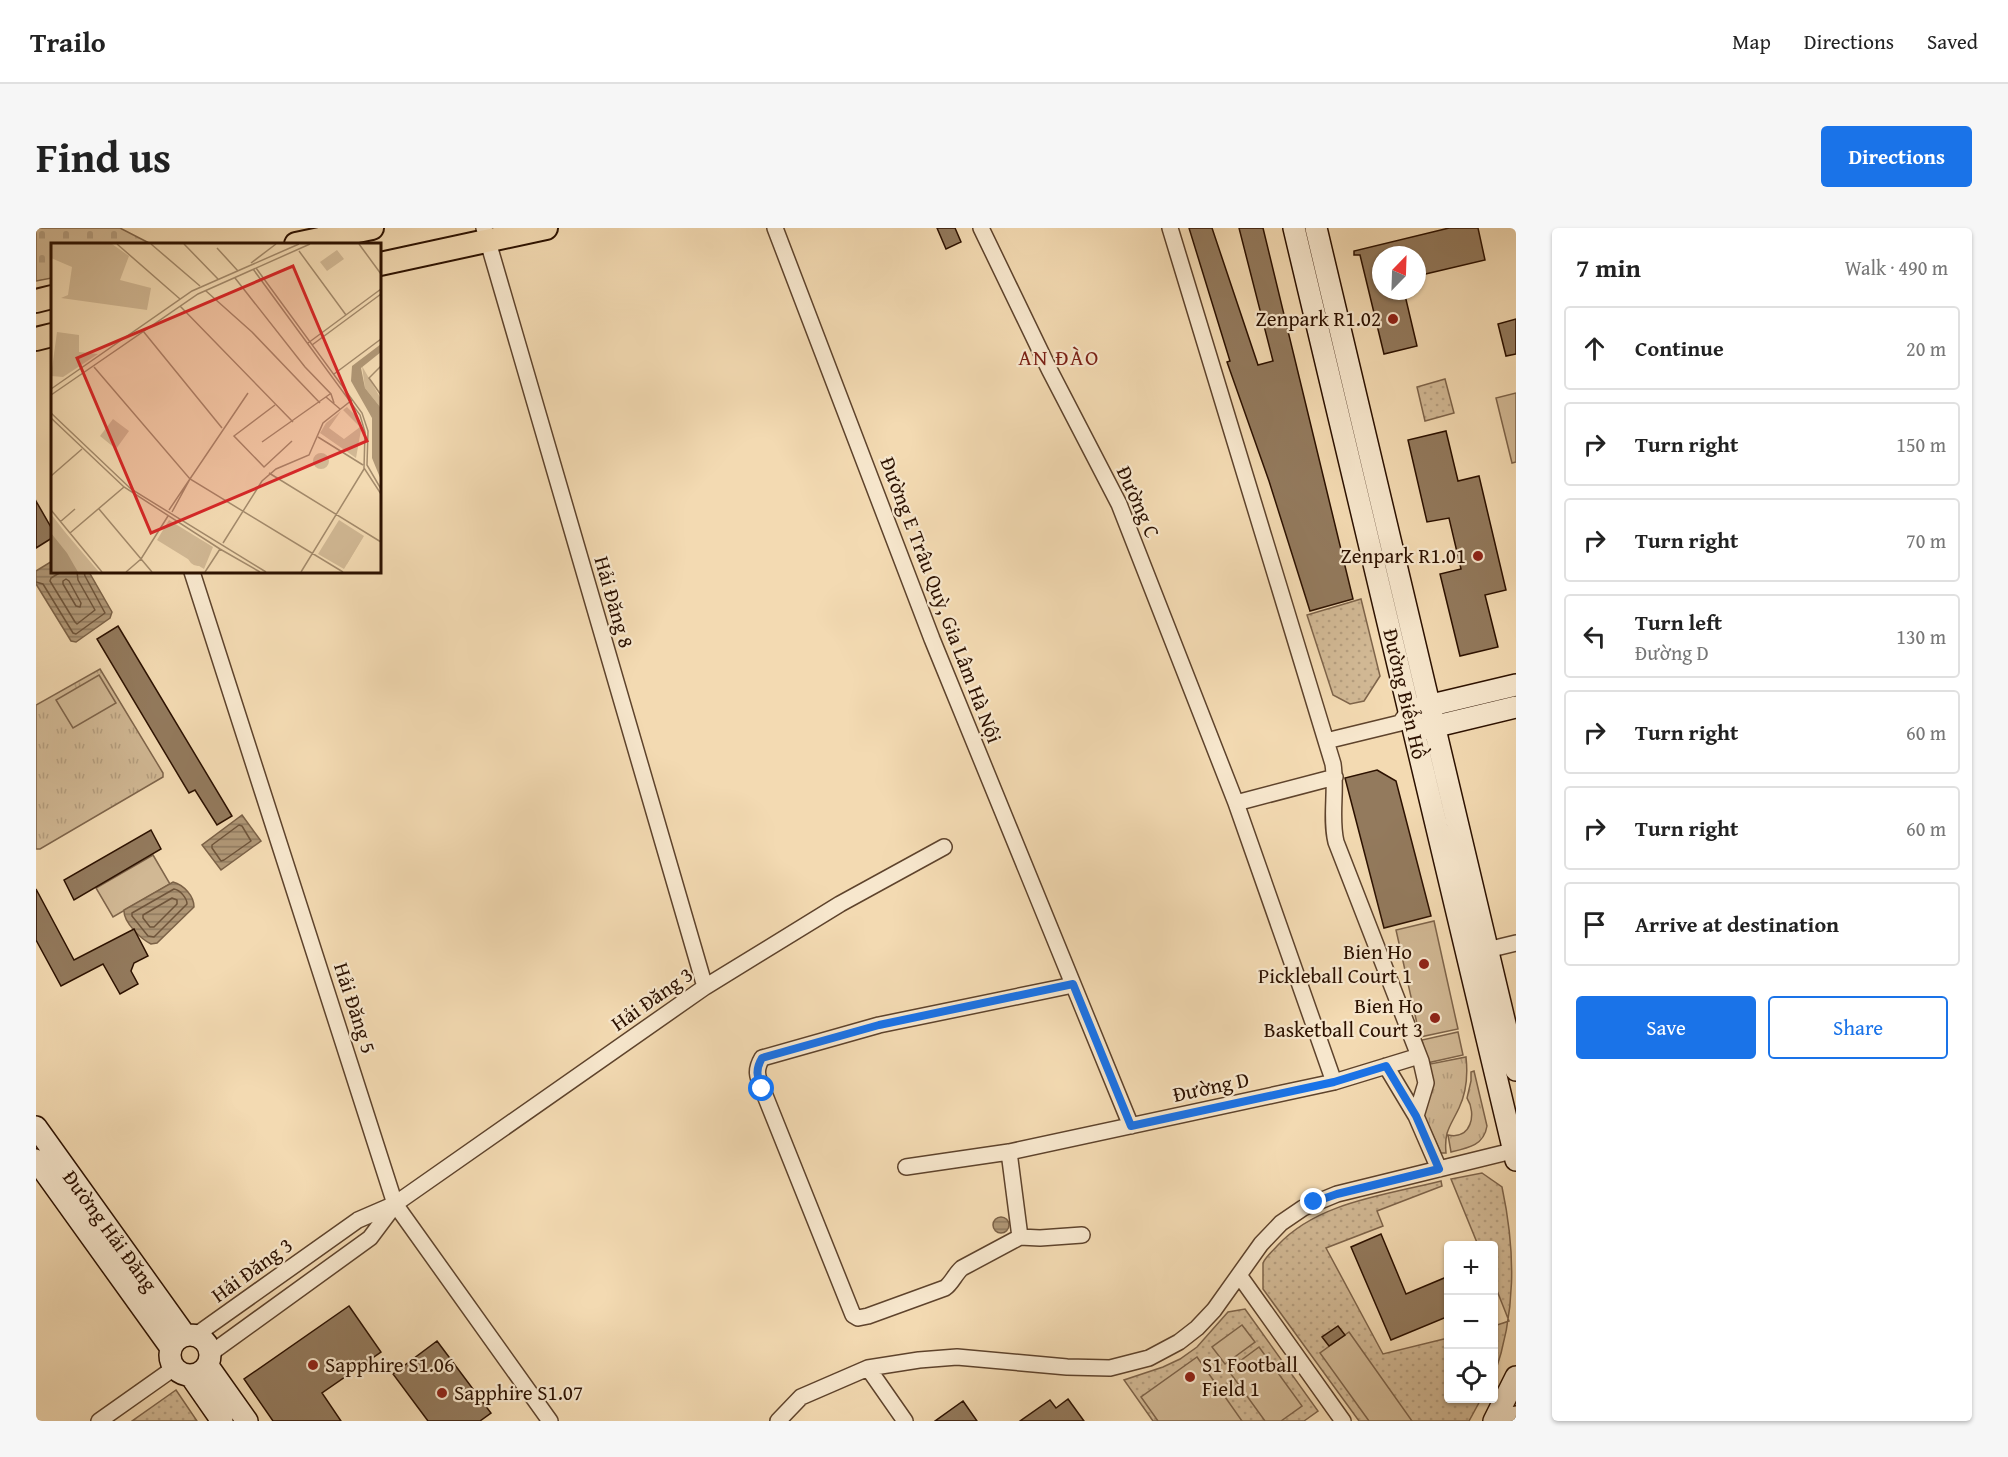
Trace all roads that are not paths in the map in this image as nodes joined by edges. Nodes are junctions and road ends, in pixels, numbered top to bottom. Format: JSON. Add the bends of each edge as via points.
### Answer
{"nodes":[{"id":1,"x":372,"y":228,"type":"edge"},
{"id":2,"x":546,"y":228,"type":"edge"},
{"id":3,"x":775,"y":228,"type":"edge"},
{"id":4,"x":981,"y":228,"type":"edge"},
{"id":5,"x":1170,"y":228,"type":"edge"},
{"id":6,"x":1294,"y":228,"type":"edge"},
{"id":7,"x":1316,"y":228,"type":"edge"},
{"id":8,"x":486,"y":234,"type":"edge"},
{"id":9,"x":301,"y":243,"type":"edge"},
{"id":10,"x":381,"y":264,"type":"edge"},
{"id":11,"x":51,"y":297,"type":"edge"},
{"id":12,"x":36,"y":301,"type":"edge"},
{"id":13,"x":51,"y":336,"type":"edge"},
{"id":14,"x":36,"y":339,"type":"edge"},
{"id":15,"x":192,"y":573,"type":"edge"},
{"id":16,"x":1516,"y":685,"type":"edge"},
{"id":17,"x":1516,"y":707,"type":"edge"},
{"id":18,"x":1417,"y":719,"type":"junction"},
{"id":19,"x":1326,"y":741,"type":"junction"},
{"id":20,"x":1335,"y":777,"type":"junction"},
{"id":21,"x":1236,"y":803,"type":"junction"},
{"id":22,"x":944,"y":848,"type":"dead end"},
{"id":23,"x":1516,"y":943,"type":"edge"},
{"id":24,"x":1487,"y":950,"type":"junction"},
{"id":25,"x":1073,"y":984,"type":"junction"},
{"id":26,"x":705,"y":987,"type":"junction"},
{"id":27,"x":1419,"y":1056,"type":"junction"},
{"id":28,"x":1386,"y":1066,"type":"junction"},
{"id":29,"x":1516,"y":1070,"type":"edge"},
{"id":30,"x":1334,"y":1082,"type":"junction"},
{"id":31,"x":1416,"y":1116,"type":"junction"},
{"id":32,"x":1131,"y":1126,"type":"junction"},
{"id":33,"x":36,"y":1127,"type":"edge"},
{"id":34,"x":1010,"y":1152,"type":"junction"},
{"id":35,"x":1515,"y":1154,"type":"edge"},
{"id":36,"x":36,"y":1160,"type":"edge"},
{"id":37,"x":906,"y":1167,"type":"dead end"},
{"id":38,"x":1439,"y":1169,"type":"junction"},
{"id":39,"x":396,"y":1204,"type":"junction"},
{"id":40,"x":1082,"y":1235,"type":"dead end"},
{"id":41,"x":1020,"y":1237,"type":"junction"},
{"id":42,"x":1239,"y":1275,"type":"junction"},
{"id":43,"x":190,"y":1354,"type":"junction"},
{"id":44,"x":868,"y":1368,"type":"junction"},
{"id":45,"x":1516,"y":1377,"type":"edge"},
{"id":46,"x":99,"y":1421,"type":"edge"},
{"id":47,"x":222,"y":1421,"type":"edge"},
{"id":48,"x":247,"y":1421,"type":"edge"},
{"id":49,"x":550,"y":1421,"type":"edge"},
{"id":50,"x":778,"y":1421,"type":"edge"},
{"id":51,"x":905,"y":1421,"type":"edge"},
{"id":52,"x":1343,"y":1421,"type":"edge"},
{"id":53,"x":1494,"y":1421,"type":"edge"}],
"edges":[{"from":1,"to":9,"type":"main road"},
{"from":2,"to":8,"type":"main road"},
{"from":3,"to":25,"type":"street","name":"Đường E Trâu Quỳ, Gia Lâm Hà Nội","via":[[933,639]]},
{"from":4,"to":21,"type":"street","name":"Đường C","via":[[1119,504]]},
{"from":5,"to":19,"type":"street"},
{"from":6,"to":18,"type":"street","name":"Đường Biển Hồ"},
{"from":7,"to":18,"type":"street","name":"Đường Biển Hồ"},
{"from":8,"to":10,"type":"main road"},
{"from":8,"to":26,"type":"street","name":"Hải Đăng 8"},
{"from":11,"to":12,"type":"main road"},
{"from":13,"to":14,"type":"main road"},
{"from":15,"to":39,"type":"street","name":"Hải Đăng 5"},
{"from":16,"to":18,"type":"street"},
{"from":17,"to":18,"type":"street"},
{"from":18,"to":19,"type":"street"},
{"from":18,"to":24,"type":"street","name":"Đường Biển Hồ"},
{"from":18,"to":35,"type":"street","name":"Đường Biển Hồ"},
{"from":19,"to":20,"type":"street"},
{"from":20,"to":21,"type":"street"},
{"from":20,"to":27,"type":"street","via":[[1336,842]]},
{"from":21,"to":30,"type":"street","name":"Đường C"},
{"from":22,"to":26,"type":"street","name":"Hải Đăng 3","via":[[840,904]]},
{"from":23,"to":24,"type":"street"},
{"from":24,"to":29,"type":"street","name":"Đường Biển Hồ"},
{"from":25,"to":32,"type":"street","name":"Đường E Trâu Quỳ, Gia Lâm Hà Nội"},
{"from":25,"to":41,"type":"street","via":[[879,1025],[762,1058],[757,1067],[757,1077],[853,1315],[868,1317],[945,1288],[962,1268]]},
{"from":26,"to":39,"type":"street","name":"Hải Đăng 3"},
{"from":27,"to":28,"type":"street","name":"Đường D"},
{"from":27,"to":31,"type":"street","via":[[1426,1083]]},
{"from":28,"to":30,"type":"street","name":"Đường D"},
{"from":28,"to":31,"type":"street"},
{"from":30,"to":32,"type":"street","name":"Đường D"},
{"from":31,"to":38,"type":"street"},
{"from":32,"to":34,"type":"street","name":"Đường D"},
{"from":33,"to":43,"type":"street","name":"Đường Hải Đăng"},
{"from":34,"to":37,"type":"street","name":"Đường D"},
{"from":34,"to":41,"type":"street"},
{"from":35,"to":38,"type":"street"},
{"from":36,"to":43,"type":"street","name":"Đường Hải Đăng"},
{"from":38,"to":42,"type":"street","via":[[1337,1194],[1303,1208],[1272,1231]]},
{"from":39,"to":43,"type":"street","name":"Hải Đăng 3","via":[[358,1220]]},
{"from":39,"to":43,"type":"street","name":"Hải Đăng 3","via":[[370,1238]]},
{"from":39,"to":49,"type":"street","name":"Hải Đăng 5"},
{"from":40,"to":41,"type":"street"},
{"from":42,"to":44,"type":"street","via":[[1214,1310],[1189,1335],[1131,1364],[1083,1368],[957,1357]]},
{"from":42,"to":52,"type":"street"},
{"from":43,"to":46,"type":"street"},
{"from":43,"to":47,"type":"street","name":"Đường Hải Đăng"},
{"from":43,"to":48,"type":"street","name":"Đường Hải Đăng"},
{"from":44,"to":50,"type":"street","via":[[801,1397]]},
{"from":44,"to":51,"type":"street"},
{"from":45,"to":53,"type":"street"}]}
